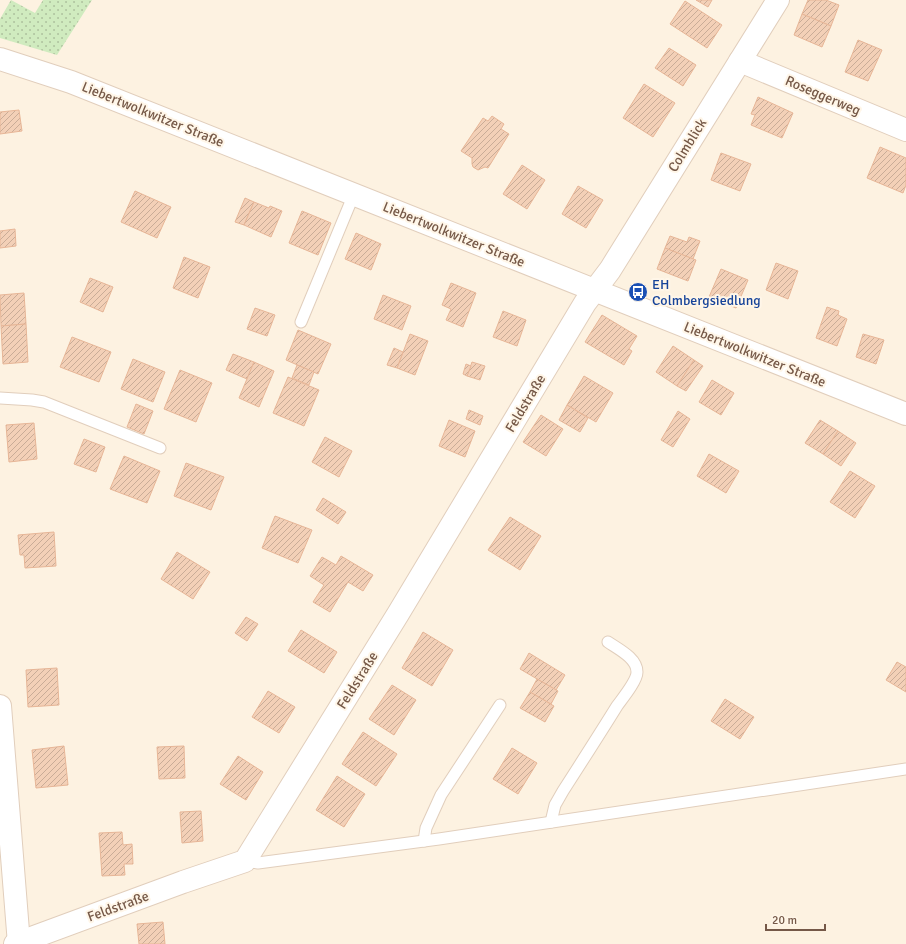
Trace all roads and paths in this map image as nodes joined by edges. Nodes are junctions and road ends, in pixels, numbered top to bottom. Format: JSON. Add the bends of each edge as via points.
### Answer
{"nodes":[{"id":1,"x":778,"y":0,"type":"edge"},
{"id":2,"x":0,"y":59,"type":"edge"},
{"id":3,"x":740,"y":61,"type":"junction"},
{"id":4,"x":906,"y":130,"type":"edge"},
{"id":5,"x":354,"y":194,"type":"junction"},
{"id":6,"x":595,"y":290,"type":"junction"},
{"id":7,"x":301,"y":322,"type":"dead end"},
{"id":8,"x":0,"y":398,"type":"edge"},
{"id":9,"x":906,"y":414,"type":"edge"},
{"id":10,"x":160,"y":448,"type":"dead end"},
{"id":11,"x":608,"y":642,"type":"dead end"},
{"id":12,"x":500,"y":705,"type":"dead end"},
{"id":13,"x":0,"y":706,"type":"edge"},
{"id":14,"x":906,"y":768,"type":"edge"},
{"id":15,"x":2,"y":769,"type":"edge"},
{"id":16,"x":551,"y":822,"type":"junction"},
{"id":17,"x":424,"y":841,"type":"junction"},
{"id":18,"x":245,"y":861,"type":"junction"},
{"id":19,"x":18,"y":944,"type":"edge"}],
"edges":[{"from":1,"to":3,"type":"street","name":"Colmblick"},
{"from":2,"to":5,"type":"street","name":"Liebertwolkwitzer Straße","via":[[71,82]]},
{"from":3,"to":4,"type":"street","name":"Roseggerweg"},
{"from":3,"to":6,"type":"street","name":"Colmblick"},
{"from":5,"to":6,"type":"street","name":"Liebertwolkwitzer Straße"},
{"from":5,"to":7,"type":"lane"},
{"from":6,"to":9,"type":"street","name":"Liebertwolkwitzer Straße"},
{"from":6,"to":18,"type":"street","name":"Feldstraße"},
{"from":8,"to":10,"type":"lane","via":[[44,402]]},
{"from":11,"to":16,"type":"lane","via":[[629,657],[637,672],[563,791],[555,805]]},
{"from":12,"to":17,"type":"lane","via":[[441,794],[428,823]]},
{"from":13,"to":15,"type":"street"},
{"from":14,"to":16,"type":"lane"},
{"from":15,"to":19,"type":"street"},
{"from":16,"to":17,"type":"lane"},
{"from":17,"to":18,"type":"lane","via":[[258,863]]},
{"from":18,"to":19,"type":"street","name":"Feldstraße"}]}
